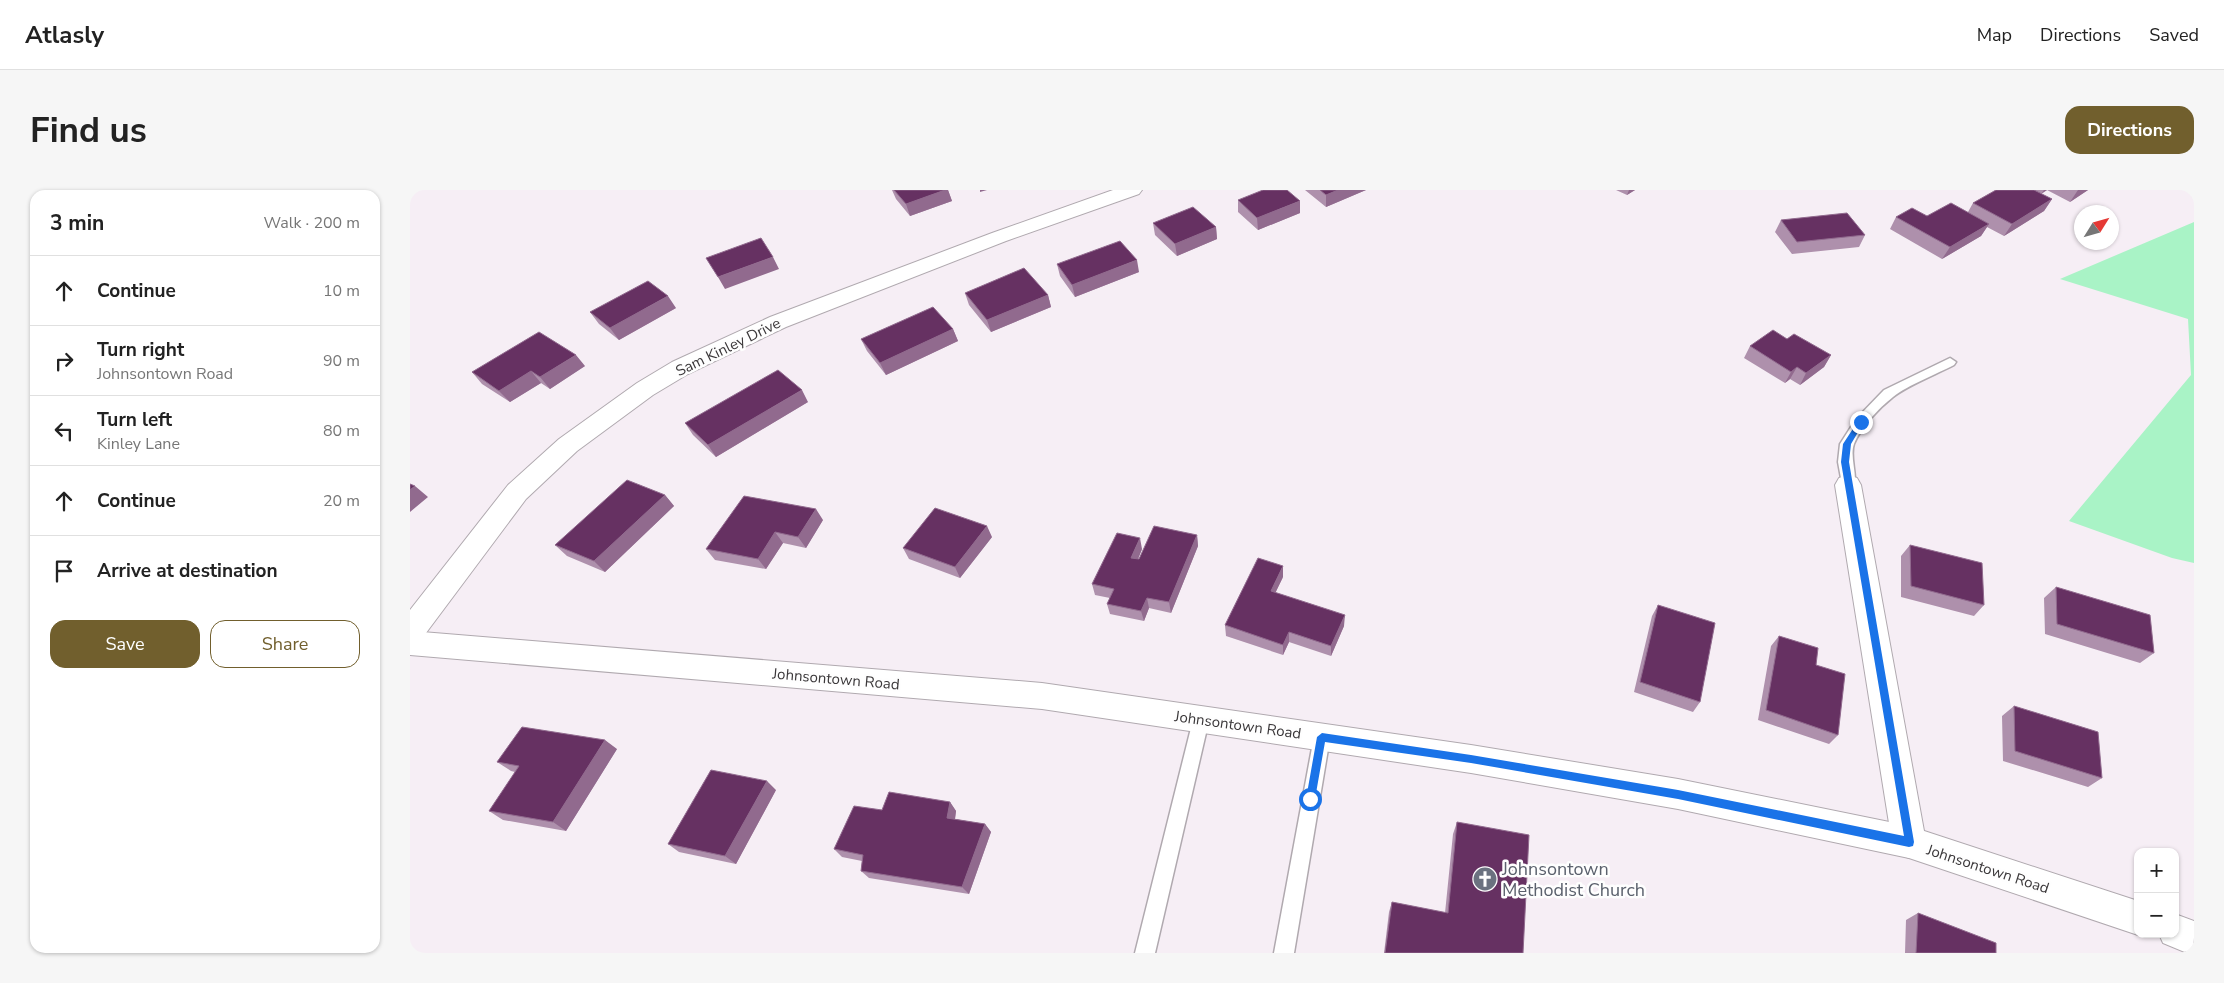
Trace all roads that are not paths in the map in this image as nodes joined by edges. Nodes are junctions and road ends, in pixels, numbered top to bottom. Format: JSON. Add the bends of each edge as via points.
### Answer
{"nodes":[{"id":1,"x":1132,"y":190,"type":"edge"},
{"id":2,"x":1950,"y":362,"type":"dead end"},
{"id":3,"x":1848,"y":485,"type":"joint"},
{"id":4,"x":410,"y":632,"type":"edge"},
{"id":5,"x":410,"y":643,"type":"edge"},
{"id":6,"x":1201,"y":720,"type":"junction"},
{"id":7,"x":1322,"y":737,"type":"junction"},
{"id":8,"x":1909,"y":842,"type":"junction"},
{"id":9,"x":2134,"y":917,"type":"edge"},
{"id":10,"x":2179,"y":932,"type":"edge"},
{"id":11,"x":2194,"y":938,"type":"edge"},
{"id":12,"x":1145,"y":953,"type":"edge"},
{"id":13,"x":1284,"y":953,"type":"edge"}],
"edges":[{"from":1,"to":4,"type":"street","name":"Sam Kinley Drive","via":[[998,237],[778,322],[680,368],[645,389],[568,445],[517,492]]},
{"from":2,"to":3,"type":"lane","via":[[1889,393],[1861,422],[1847,444]]},
{"from":3,"to":8,"type":"street"},
{"from":5,"to":6,"type":"street","name":"Johnsontown Road","via":[[1042,696]]},
{"from":6,"to":7,"type":"street","name":"Johnsontown Road"},
{"from":6,"to":12,"type":"lane"},
{"from":7,"to":8,"type":"street","name":"Johnsontown Road","via":[[1678,794]]},
{"from":7,"to":13,"type":"lane"},
{"from":8,"to":9,"type":"street","name":"Johnsontown Road"},
{"from":10,"to":11,"type":"street"}]}
